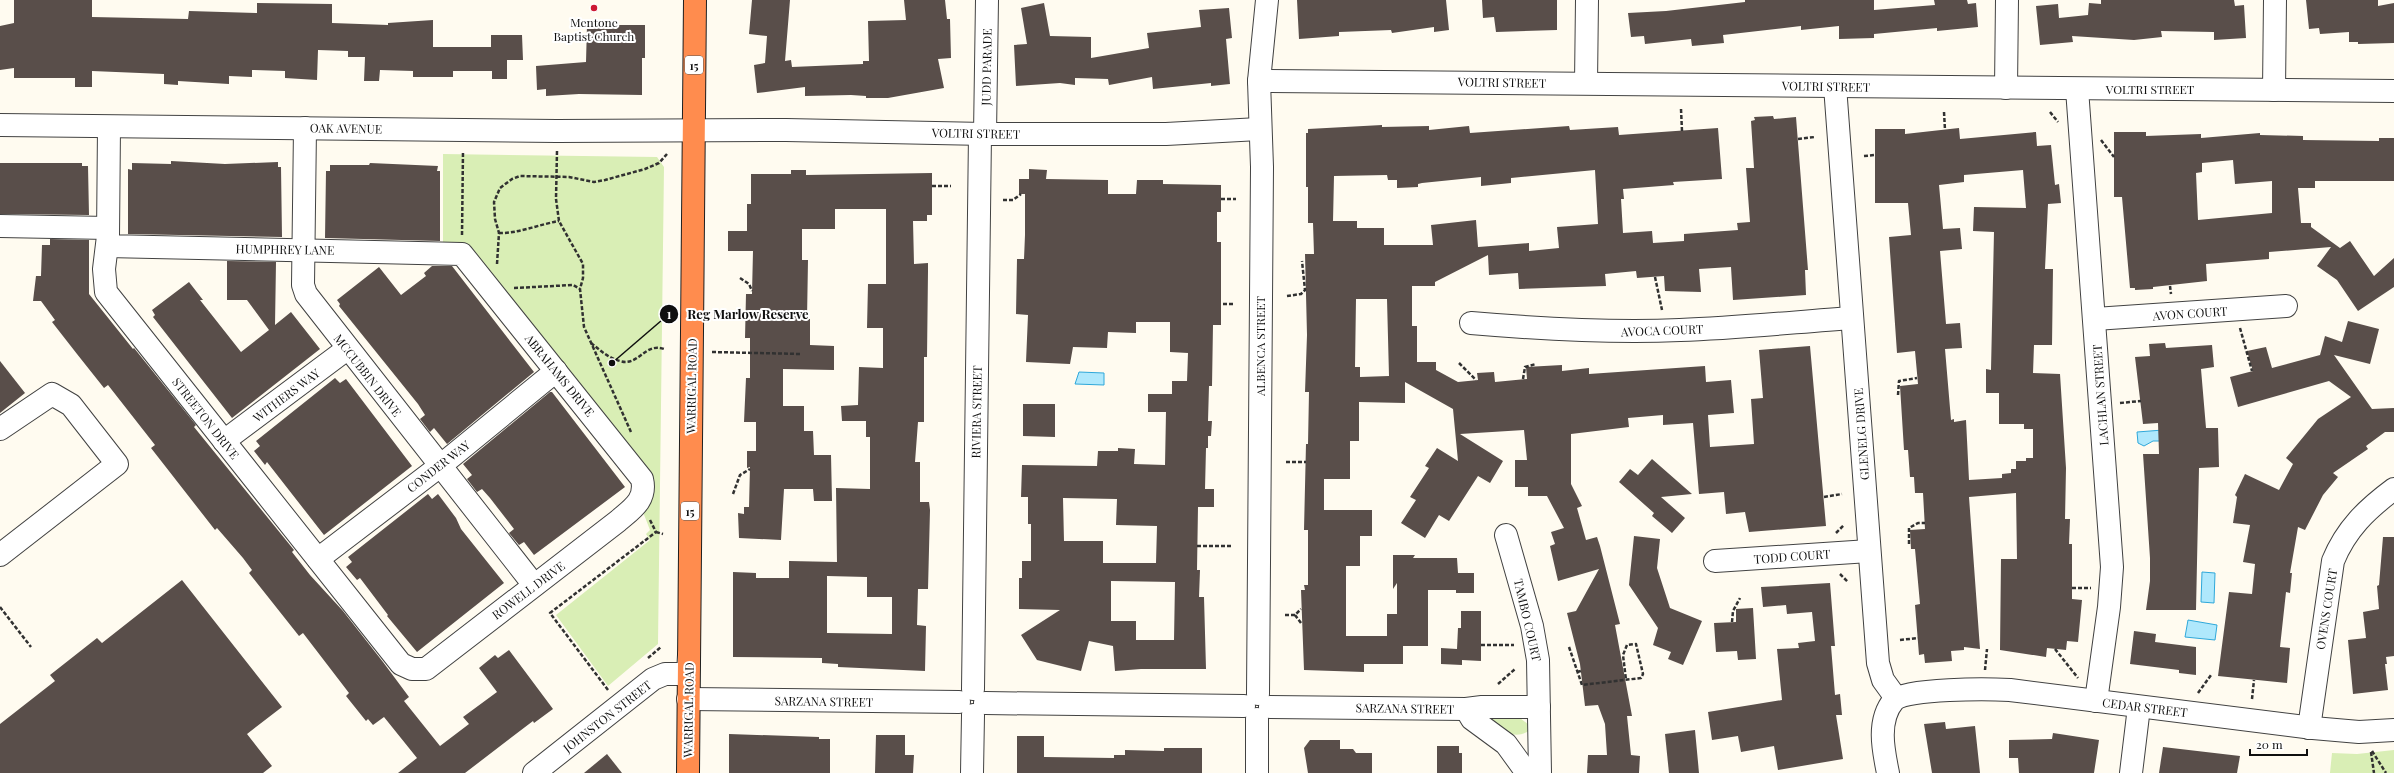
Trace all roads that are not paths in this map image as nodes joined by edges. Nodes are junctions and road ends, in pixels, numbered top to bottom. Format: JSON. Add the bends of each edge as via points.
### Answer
{"nodes":[{"id":1,"x":695,"y":0,"type":"edge"},
{"id":2,"x":987,"y":0,"type":"edge"},
{"id":3,"x":1267,"y":0,"type":"edge"},
{"id":4,"x":1587,"y":0,"type":"edge"},
{"id":5,"x":2007,"y":0,"type":"edge"},
{"id":6,"x":2275,"y":0,"type":"edge"},
{"id":7,"x":1259,"y":81,"type":"junction"},
{"id":8,"x":1586,"y":83,"type":"junction"},
{"id":9,"x":1835,"y":86,"type":"junction"},
{"id":10,"x":2006,"y":88,"type":"junction"},
{"id":11,"x":2077,"y":89,"type":"junction"},
{"id":12,"x":2274,"y":90,"type":"junction"},
{"id":13,"x":2394,"y":91,"type":"edge"},
{"id":14,"x":0,"y":125,"type":"edge"},
{"id":15,"x":109,"y":127,"type":"junction"},
{"id":16,"x":305,"y":128,"type":"junction"},
{"id":17,"x":1259,"y":129,"type":"junction"},
{"id":18,"x":693,"y":130,"type":"junction"},
{"id":19,"x":982,"y":134,"type":"junction"},
{"id":20,"x":0,"y":226,"type":"edge"},
{"id":21,"x":108,"y":237,"type":"junction"},
{"id":22,"x":303,"y":249,"type":"junction"},
{"id":23,"x":462,"y":254,"type":"joint"},
{"id":24,"x":2286,"y":306,"type":"dead end"},
{"id":25,"x":1852,"y":318,"type":"junction"},
{"id":26,"x":2095,"y":319,"type":"junction"},
{"id":27,"x":1471,"y":323,"type":"dead end"},
{"id":28,"x":347,"y":349,"type":"junction"},
{"id":29,"x":556,"y":371,"type":"junction"},
{"id":30,"x":0,"y":429,"type":"edge"},
{"id":31,"x":224,"y":441,"type":"junction"},
{"id":32,"x":440,"y":466,"type":"junction"},
{"id":33,"x":2394,"y":489,"type":"edge"},
{"id":34,"x":644,"y":508,"type":"joint"},
{"id":35,"x":1506,"y":535,"type":"dead end"},
{"id":36,"x":1869,"y":551,"type":"junction"},
{"id":37,"x":0,"y":555,"type":"edge"},
{"id":38,"x":318,"y":559,"type":"junction"},
{"id":39,"x":1715,"y":561,"type":"dead end"},
{"id":40,"x":534,"y":585,"type":"junction"},
{"id":41,"x":689,"y":652,"type":"junction"},
{"id":42,"x":412,"y":669,"type":"joint"},
{"id":43,"x":1896,"y":698,"type":"junction"},
{"id":44,"x":688,"y":699,"type":"junction"},
{"id":45,"x":2096,"y":701,"type":"junction"},
{"id":46,"x":972,"y":702,"type":"junction"},
{"id":47,"x":1257,"y":706,"type":"junction"},
{"id":48,"x":1539,"y":707,"type":"junction"},
{"id":49,"x":2139,"y":707,"type":"junction"},
{"id":50,"x":1466,"y":709,"type":"junction"},
{"id":51,"x":2309,"y":728,"type":"junction"},
{"id":52,"x":2394,"y":730,"type":"edge"},
{"id":53,"x":1539,"y":735,"type":"junction"},
{"id":54,"x":1506,"y":744,"type":"junction"},
{"id":55,"x":534,"y":773,"type":"edge"},
{"id":56,"x":688,"y":773,"type":"edge"},
{"id":57,"x":972,"y":773,"type":"edge"},
{"id":58,"x":1256,"y":773,"type":"edge"},
{"id":59,"x":1527,"y":773,"type":"edge"},
{"id":60,"x":1540,"y":773,"type":"edge"},
{"id":61,"x":1888,"y":773,"type":"edge"},
{"id":62,"x":2131,"y":773,"type":"edge"}],
"edges":[{"from":1,"to":18,"type":"highway","name":"WARRIGAL ROAD","number":"15"},
{"from":2,"to":19,"type":"street","name":"JUDD PARADE"},
{"from":3,"to":7,"type":"street","name":"ALBENCA STREET"},
{"from":4,"to":8,"type":"street"},
{"from":5,"to":10,"type":"street"},
{"from":6,"to":12,"type":"street"},
{"from":7,"to":8,"type":"street","name":"VOLTRI STREET"},
{"from":7,"to":17,"type":"street","name":"ALBENCA STREET"},
{"from":8,"to":9,"type":"street","name":"VOLTRI STREET"},
{"from":9,"to":10,"type":"street","name":"VOLTRI STREET"},
{"from":9,"to":25,"type":"street","name":"GLENELG DRIVE"},
{"from":10,"to":11,"type":"street","name":"VOLTRI STREET"},
{"from":11,"to":12,"type":"street","name":"VOLTRI STREET"},
{"from":11,"to":26,"type":"street","name":"LACHLAN STREET"},
{"from":12,"to":13,"type":"street","name":"VOLTRI STREET"},
{"from":14,"to":15,"type":"street","name":"OAK AVENUE"},
{"from":15,"to":16,"type":"street","name":"OAK AVENUE"},
{"from":15,"to":21,"type":"street","name":"STREETON DRIVE"},
{"from":16,"to":18,"type":"street","name":"OAK AVENUE"},
{"from":16,"to":22,"type":"street","name":"MCCUBBIN DRIVE"},
{"from":17,"to":19,"type":"street","name":"VOLTRI STREET","via":[[1166,134]]},
{"from":17,"to":47,"type":"street","name":"ALBENCA STREET","via":[[1262,175]]},
{"from":18,"to":19,"type":"street","name":"VOLTRI STREET"},
{"from":18,"to":41,"type":"highway","name":"WARRIGAL ROAD","number":"15"},
{"from":19,"to":46,"type":"street","name":"RIVIERA STREET"},
{"from":20,"to":21,"type":"street","name":"HUMPHREY LANE"},
{"from":21,"to":22,"type":"street","name":"HUMPHREY LANE"},
{"from":21,"to":31,"type":"street","name":"STREETON DRIVE","via":[[104,269],[106,292]]},
{"from":22,"to":23,"type":"street","name":"HUMPHREY LANE"},
{"from":22,"to":28,"type":"street","name":"MCCUBBIN DRIVE","via":[[303,285],[306,294]]},
{"from":23,"to":29,"type":"street","name":"ABRAHAMS DRIVE"},
{"from":24,"to":26,"type":"street","name":"AVON COURT"},
{"from":25,"to":27,"type":"street","name":"AVOCA COURT","via":[[1687,330],[1631,331]]},
{"from":25,"to":36,"type":"street","name":"GLENELG DRIVE"},
{"from":26,"to":45,"type":"street","name":"LACHLAN STREET","via":[[2112,566]]},
{"from":28,"to":31,"type":"street","name":"WITHERS WAY"},
{"from":28,"to":32,"type":"street","name":"MCCUBBIN DRIVE"},
{"from":29,"to":32,"type":"street","name":"CONDER WAY"},
{"from":29,"to":34,"type":"street","name":"ABRAHAMS DRIVE","via":[[642,480]]},
{"from":30,"to":37,"type":"street","via":[[52,394],[71,405],[117,464]]},
{"from":31,"to":38,"type":"street","name":"STREETON DRIVE"},
{"from":32,"to":38,"type":"street","name":"CONDER WAY"},
{"from":32,"to":40,"type":"street","name":"MCCUBBIN DRIVE"},
{"from":33,"to":51,"type":"street","name":"OVENS COURT","via":[[2364,512],[2343,540],[2333,561]]},
{"from":34,"to":40,"type":"street","name":"ROWELL DRIVE","via":[[618,521]]},
{"from":35,"to":48,"type":"street","name":"TAMBO COURT","via":[[1536,649],[1539,665]]},
{"from":36,"to":39,"type":"street","name":"TODD COURT"},
{"from":36,"to":43,"type":"street","name":"GLENELG DRIVE","via":[[1879,670]]},
{"from":38,"to":42,"type":"street","name":"STREETON DRIVE","via":[[401,664]]},
{"from":40,"to":42,"type":"street","name":"ROWELL DRIVE","via":[[426,669]]},
{"from":41,"to":44,"type":"highway","name":"WARRIGAL ROAD","number":"15"},
{"from":41,"to":55,"type":"street","name":"JOHNSTON STREET","via":[[688,674],[665,674],[653,679]]},
{"from":43,"to":45,"type":"street","name":"CEDAR STREET","via":[[1910,694],[2000,689]]},
{"from":43,"to":61,"type":"street","via":[[1888,708],[1883,725]]},
{"from":44,"to":46,"type":"street","name":"SARZANA STREET"},
{"from":44,"to":56,"type":"highway","name":"WARRIGAL ROAD","number":"15"},
{"from":45,"to":49,"type":"street","name":"CEDAR STREET"},
{"from":46,"to":47,"type":"street","name":"SARZANA STREET"},
{"from":46,"to":57,"type":"street","name":"RIVIERA STREET"},
{"from":47,"to":50,"type":"street","name":"SARZANA STREET"},
{"from":47,"to":58,"type":"street","name":"ALBENCA STREET"},
{"from":48,"to":50,"type":"street","name":"SARZANA STREET"},
{"from":48,"to":53,"type":"street","name":"TAMBO COURT"},
{"from":49,"to":51,"type":"street","name":"CEDAR STREET"},
{"from":49,"to":62,"type":"street"},
{"from":50,"to":54,"type":"street","via":[[1472,720]]},
{"from":51,"to":52,"type":"street","name":"CEDAR STREET","via":[[2359,732]]},
{"from":53,"to":54,"type":"street","via":[[1528,742]]},
{"from":53,"to":60,"type":"street","name":"TAMBO COURT"},
{"from":54,"to":59,"type":"street"}]}
